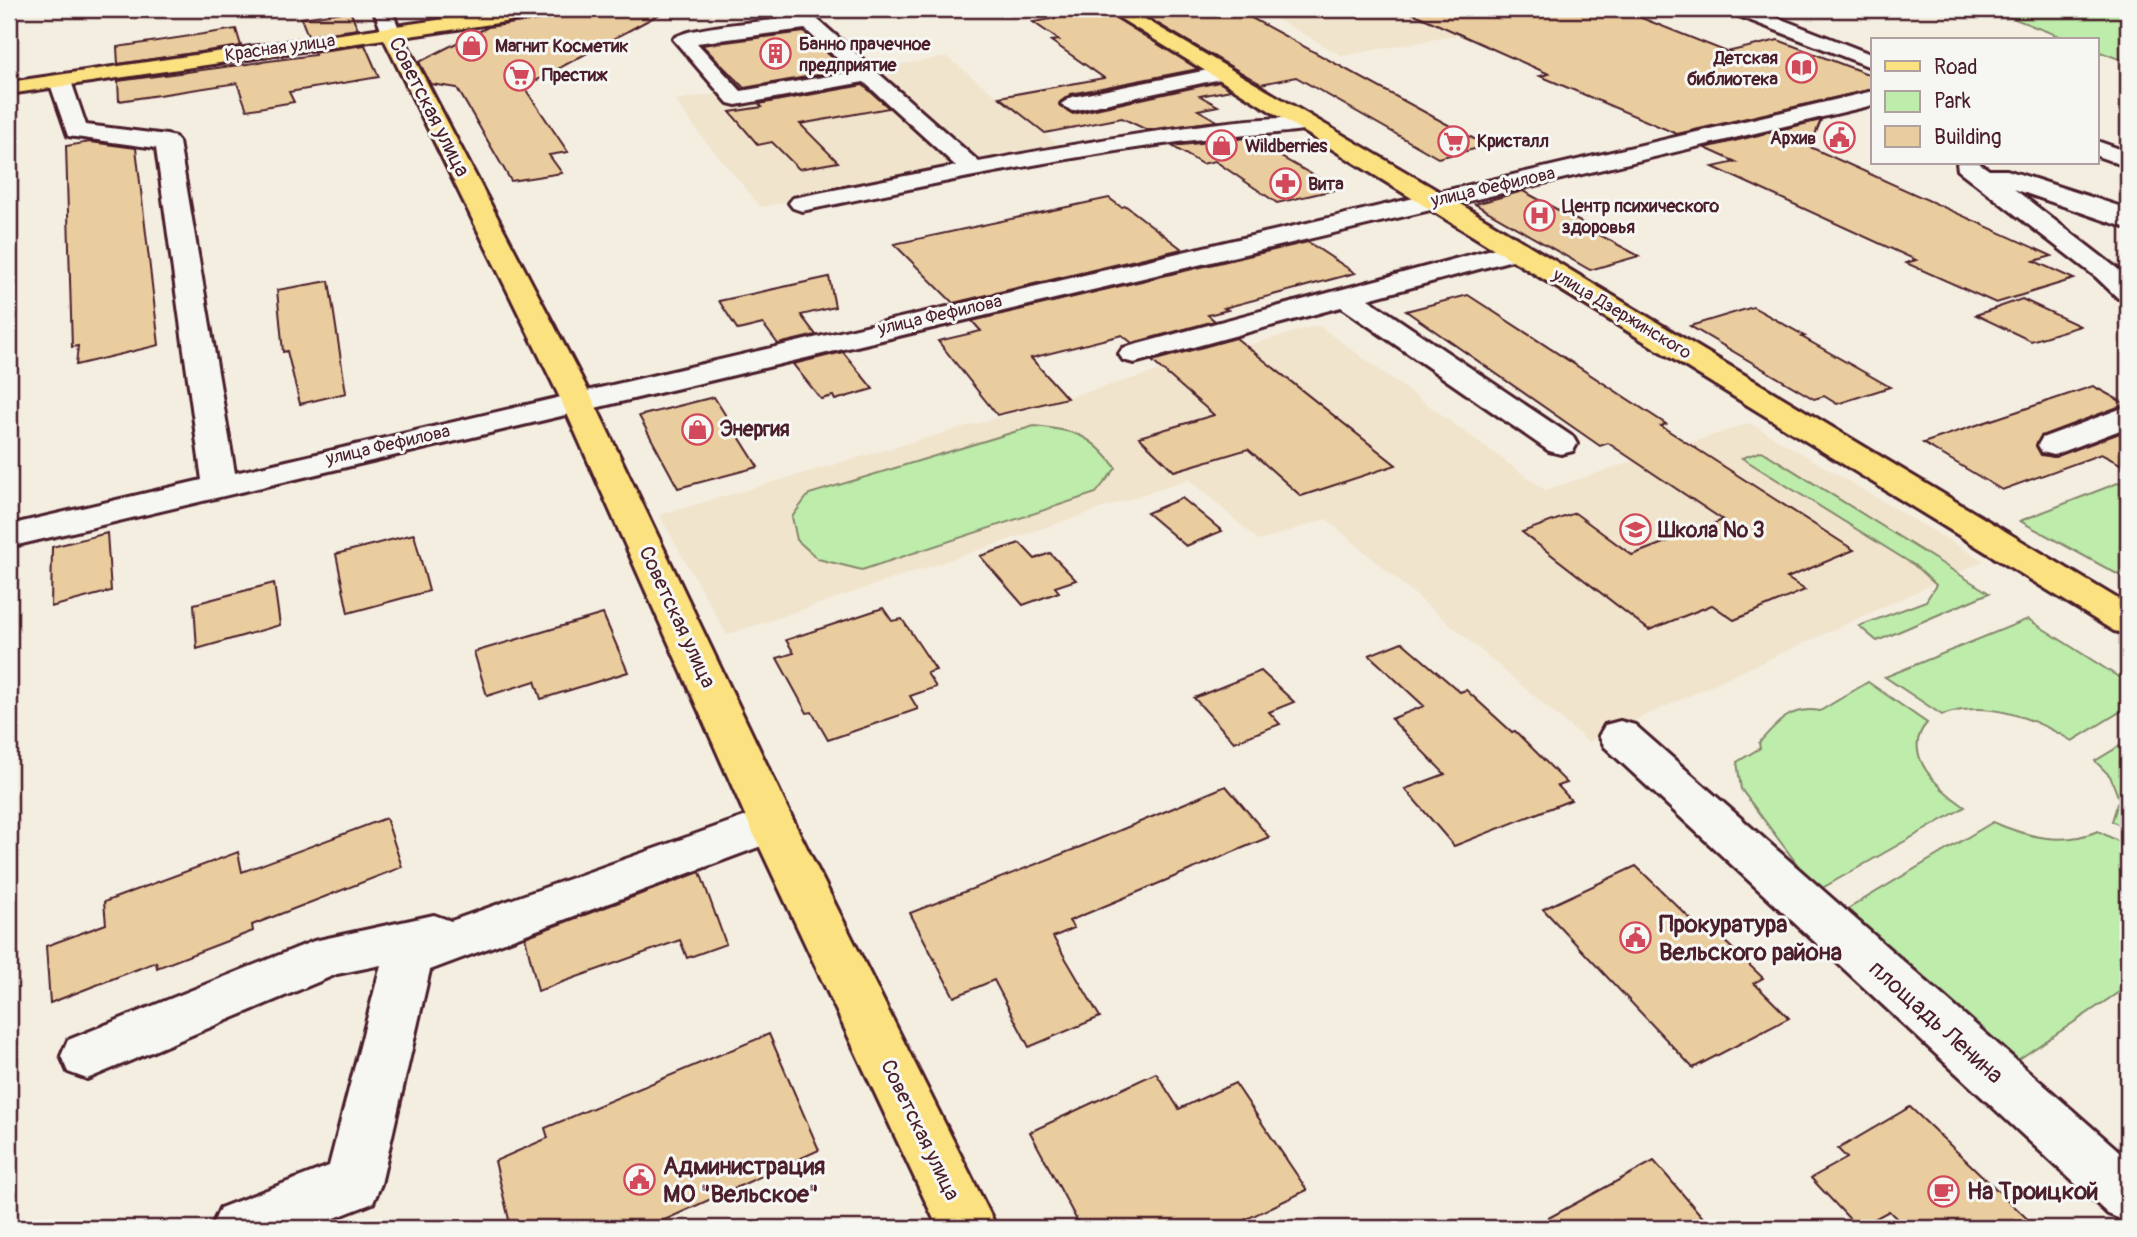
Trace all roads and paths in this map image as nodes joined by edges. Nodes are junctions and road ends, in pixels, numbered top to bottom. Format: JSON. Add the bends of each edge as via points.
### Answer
{"nodes":[{"id":1,"x":551,"y":9,"type":"edge"},
{"id":2,"x":728,"y":9,"type":"edge"},
{"id":3,"x":1115,"y":9,"type":"edge"},
{"id":4,"x":1738,"y":9,"type":"edge"},
{"id":5,"x":386,"y":20,"type":"edge"},
{"id":6,"x":744,"y":29,"type":"junction"},
{"id":7,"x":1871,"y":61,"type":"edge"},
{"id":8,"x":1223,"y":73,"type":"junction"},
{"id":9,"x":870,"y":75,"type":"junction"},
{"id":10,"x":60,"y":81,"type":"junction"},
{"id":11,"x":9,"y":88,"type":"edge"},
{"id":12,"x":1871,"y":98,"type":"edge"},
{"id":13,"x":1072,"y":104,"type":"dead end"},
{"id":14,"x":1836,"y":106,"type":"junction"},
{"id":15,"x":1871,"y":121,"type":"edge"},
{"id":16,"x":1309,"y":124,"type":"junction"},
{"id":17,"x":2098,"y":148,"type":"edge"},
{"id":18,"x":2128,"y":160,"type":"edge"},
{"id":19,"x":1965,"y":164,"type":"edge"},
{"id":20,"x":972,"y":169,"type":"junction"},
{"id":21,"x":1436,"y":200,"type":"junction"},
{"id":22,"x":802,"y":203,"type":"dead end"},
{"id":23,"x":2128,"y":217,"type":"edge"},
{"id":24,"x":1518,"y":250,"type":"junction"},
{"id":25,"x":2128,"y":292,"type":"edge"},
{"id":26,"x":1346,"y":296,"type":"junction"},
{"id":27,"x":1134,"y":354,"type":"dead end"},
{"id":28,"x":577,"y":400,"type":"junction"},
{"id":29,"x":2128,"y":416,"type":"edge"},
{"id":30,"x":1561,"y":444,"type":"dead end"},
{"id":31,"x":2054,"y":445,"type":"dead end"},
{"id":32,"x":220,"y":485,"type":"junction"},
{"id":33,"x":9,"y":536,"type":"edge"},
{"id":34,"x":2128,"y":622,"type":"edge"},
{"id":35,"x":1620,"y":736,"type":"dead end"},
{"id":36,"x":772,"y":824,"type":"junction"},
{"id":37,"x":496,"y":923,"type":"junction"},
{"id":38,"x":87,"y":1056,"type":"dead end"},
{"id":39,"x":2128,"y":1195,"type":"edge"},
{"id":40,"x":240,"y":1228,"type":"edge"},
{"id":41,"x":968,"y":1228,"type":"edge"}],
"edges":[{"from":1,"to":5,"type":"main road","name":"Красная улица"},
{"from":2,"to":6,"type":"street"},
{"from":3,"to":8,"type":"main road","name":"улица Дзержинского"},
{"from":4,"to":7,"type":"street"},
{"from":5,"to":10,"type":"main road","name":"Красная улица"},
{"from":5,"to":28,"type":"main road","name":"Советская улица"},
{"from":6,"to":9,"type":"street","via":[[810,23]]},
{"from":6,"to":9,"type":"street","via":[[684,39],[736,98]]},
{"from":8,"to":13,"type":"street"},
{"from":8,"to":16,"type":"main road","name":"улица Дзержинского"},
{"from":9,"to":20,"type":"street"},
{"from":10,"to":11,"type":"main road","name":"Красная улица"},
{"from":10,"to":32,"type":"street","via":[[76,131],[167,142]]},
{"from":12,"to":14,"type":"street","name":"улица Фефилова"},
{"from":14,"to":15,"type":"street"},
{"from":14,"to":21,"type":"street","name":"улица Фефилова"},
{"from":16,"to":20,"type":"street","via":[[1258,124],[1195,132]]},
{"from":16,"to":21,"type":"main road","name":"улица Дзержинского"},
{"from":17,"to":18,"type":"street"},
{"from":19,"to":23,"type":"street"},
{"from":19,"to":25,"type":"street"},
{"from":20,"to":22,"type":"street"},
{"from":21,"to":24,"type":"main road","name":"улица Дзержинского"},
{"from":21,"to":28,"type":"street","name":"улица Фефилова"},
{"from":24,"to":26,"type":"street"},
{"from":24,"to":34,"type":"main road","name":"улица Дзержинского"},
{"from":26,"to":27,"type":"street"},
{"from":26,"to":30,"type":"street"},
{"from":28,"to":32,"type":"street","name":"улица Фефилова"},
{"from":28,"to":36,"type":"main road","name":"Советская улица"},
{"from":29,"to":31,"type":"street"},
{"from":32,"to":33,"type":"street","name":"улица Фефилова"},
{"from":35,"to":39,"type":"street","name":"площадь Ленина"},
{"from":36,"to":37,"type":"street"},
{"from":36,"to":41,"type":"main road","name":"Советская улица"},
{"from":37,"to":38,"type":"street","via":[[331,955]]},
{"from":37,"to":40,"type":"street","via":[[408,957],[353,1184]]}]}
